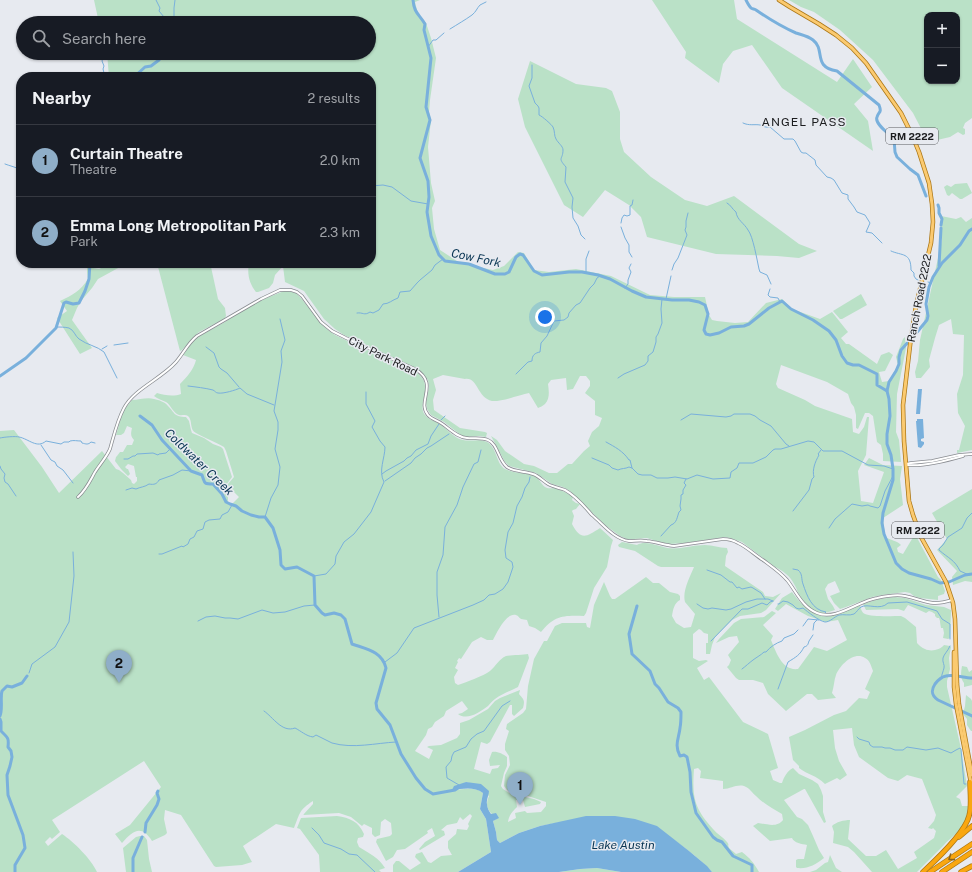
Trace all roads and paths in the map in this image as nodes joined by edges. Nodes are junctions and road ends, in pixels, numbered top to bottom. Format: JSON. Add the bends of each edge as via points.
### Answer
{"nodes":[{"id":1,"x":779,"y":0,"type":"edge"},
{"id":2,"x":972,"y":454,"type":"edge"},
{"id":3,"x":906,"y":464,"type":"junction"},
{"id":4,"x":78,"y":497,"type":"dead end"},
{"id":5,"x":952,"y":600,"type":"junction"},
{"id":6,"x":955,"y":683,"type":"junction"},
{"id":7,"x":958,"y":704,"type":"junction"},
{"id":8,"x":960,"y":719,"type":"junction"},
{"id":9,"x":972,"y":775,"type":"edge"},
{"id":10,"x":970,"y":782,"type":"junction"},
{"id":11,"x":972,"y":788,"type":"edge"},
{"id":12,"x":972,"y":826,"type":"edge"},
{"id":13,"x":972,"y":844,"type":"edge"},
{"id":14,"x":950,"y":845,"type":"junction"},
{"id":15,"x":972,"y":852,"type":"edge"},
{"id":16,"x":972,"y":866,"type":"edge"},
{"id":17,"x":923,"y":872,"type":"edge"},
{"id":18,"x":930,"y":872,"type":"edge"},
{"id":19,"x":942,"y":872,"type":"edge"},
{"id":20,"x":961,"y":872,"type":"edge"}],
"edges":[{"from":1,"to":3,"type":"main road","name":"Ranch Road 2222","number":"RM 2222","via":[[828,29],[866,63],[901,113],[927,174],[933,222],[916,306],[903,406]]},
{"from":2,"to":3,"type":"street","via":[[932,463]]},
{"from":3,"to":5,"type":"main road","name":"Ranch Road 2222","number":"RM 2222","via":[[913,516],[921,536],[944,576]]},
{"from":4,"to":5,"type":"street","name":"City Park Road","via":[[86,490],[107,455],[121,414],[130,400],[171,368],[197,336],[254,302],[276,292],[288,290],[302,296],[332,331],[419,372],[427,384],[424,405],[430,417],[462,438],[489,440],[507,467],[534,474],[548,484],[568,492],[621,539],[674,546],[723,539],[736,542],[781,574],[806,606],[823,615],[835,614],[868,600],[888,596],[900,595],[932,603]]},
{"from":5,"to":6,"type":"main road","name":"Ranch Road 2222","number":"RM 2222","via":[[955,618]]},
{"from":6,"to":7,"type":"main road"},
{"from":6,"to":7,"type":"main road"},
{"from":7,"to":8,"type":"main road"},
{"from":8,"to":9,"type":"main road"},
{"from":8,"to":10,"type":"main road"},
{"from":10,"to":11,"type":"main road"},
{"from":10,"to":14,"type":"highway","via":[[969,816],[962,831]]},
{"from":12,"to":14,"type":"highway"},
{"from":13,"to":18,"type":"highway","one_way":true},
{"from":14,"to":17,"type":"highway"},
{"from":15,"to":19,"type":"highway"},
{"from":16,"to":20,"type":"highway"}]}
